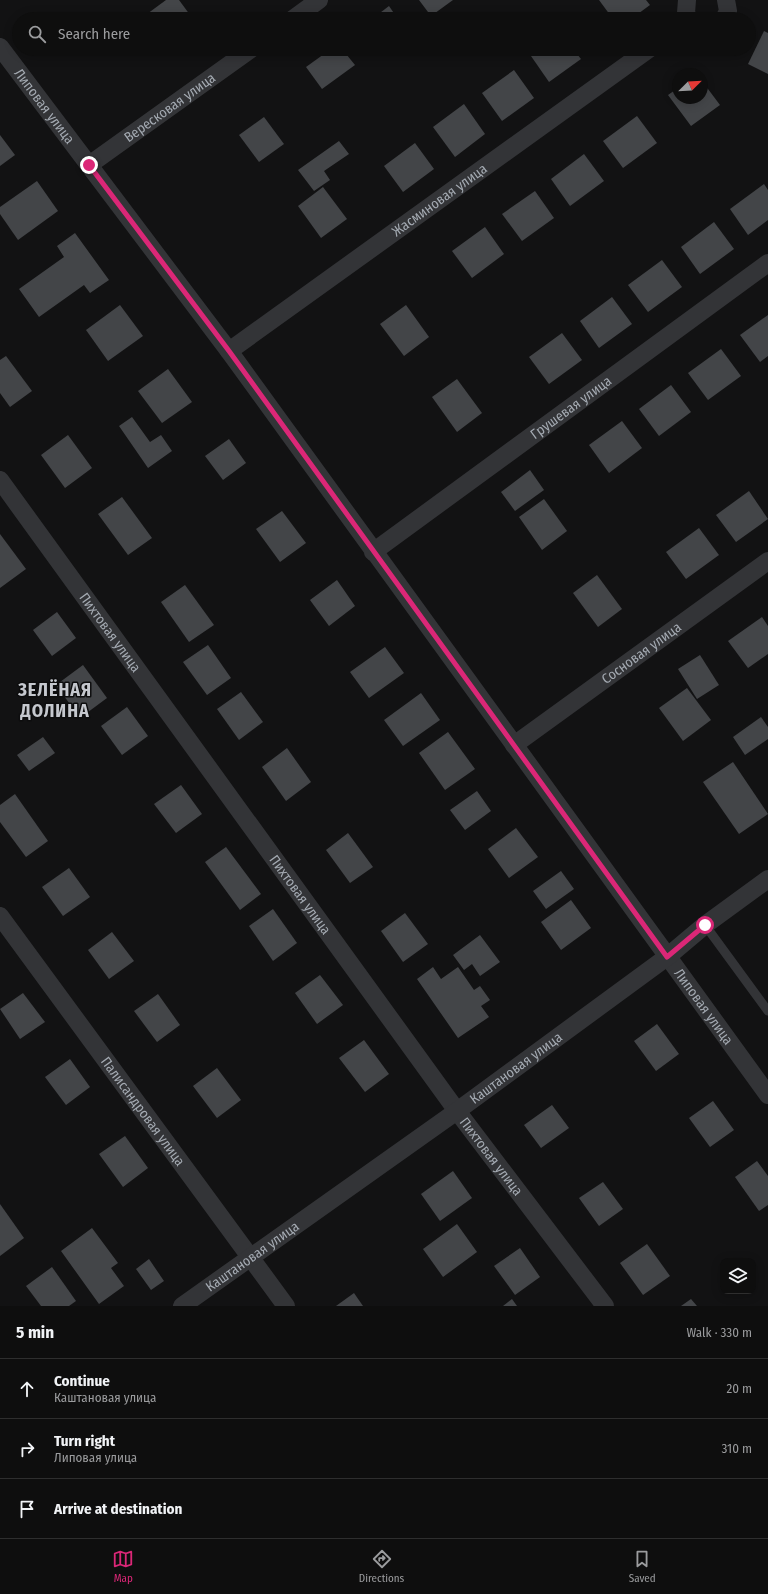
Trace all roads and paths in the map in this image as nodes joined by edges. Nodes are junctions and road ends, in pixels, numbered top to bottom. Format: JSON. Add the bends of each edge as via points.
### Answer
{"nodes":[{"id":1,"x":319,"y":0,"type":"edge"},
{"id":2,"x":687,"y":0,"type":"edge"},
{"id":3,"x":726,"y":0,"type":"edge"},
{"id":4,"x":303,"y":12,"type":"edge"},
{"id":5,"x":686,"y":12,"type":"edge"},
{"id":6,"x":728,"y":12,"type":"edge"},
{"id":7,"x":0,"y":47,"type":"edge"},
{"id":8,"x":241,"y":56,"type":"edge"},
{"id":9,"x":640,"y":56,"type":"edge"},
{"id":10,"x":89,"y":165,"type":"junction"},
{"id":11,"x":768,"y":263,"type":"edge"},
{"id":12,"x":229,"y":351,"type":"junction"},
{"id":13,"x":0,"y":480,"type":"edge"},
{"id":14,"x":373,"y":552,"type":"junction"},
{"id":15,"x":768,"y":560,"type":"edge"},
{"id":16,"x":514,"y":745,"type":"junction"},
{"id":17,"x":768,"y":879,"type":"edge"},
{"id":18,"x":0,"y":916,"type":"edge"},
{"id":19,"x":705,"y":925,"type":"junction"},
{"id":20,"x":667,"y":957,"type":"junction"},
{"id":21,"x":768,"y":1011,"type":"edge"},
{"id":22,"x":768,"y":1095,"type":"edge"},
{"id":23,"x":458,"y":1111,"type":"junction"},
{"id":24,"x":249,"y":1258,"type":"junction"},
{"id":25,"x":182,"y":1306,"type":"edge"},
{"id":26,"x":286,"y":1306,"type":"edge"},
{"id":27,"x":605,"y":1306,"type":"edge"}],
"edges":[{"from":1,"to":4,"type":"street"},
{"from":2,"to":5,"type":"street"},
{"from":3,"to":6,"type":"street"},
{"from":7,"to":10,"type":"street","name":"Липовая улица"},
{"from":8,"to":10,"type":"street","name":"Вересковая улица"},
{"from":9,"to":12,"type":"street","name":"Жасминовая улица"},
{"from":10,"to":12,"type":"street","name":"Липовая улица"},
{"from":11,"to":14,"type":"street","name":"Грушевая улица"},
{"from":12,"to":14,"type":"street","name":"Липовая улица"},
{"from":13,"to":23,"type":"street","name":"Пихтовая улица"},
{"from":14,"to":16,"type":"street","name":"Липовая улица"},
{"from":15,"to":16,"type":"street","name":"Сосновая улица"},
{"from":16,"to":20,"type":"street","name":"Липовая улица"},
{"from":17,"to":19,"type":"street","name":"Каштановая улица"},
{"from":18,"to":24,"type":"street","name":"Палисандровая улица"},
{"from":19,"to":20,"type":"street","name":"Каштановая улица"},
{"from":19,"to":21,"type":"lane"},
{"from":20,"to":22,"type":"street","name":"Липовая улица"},
{"from":20,"to":23,"type":"street","name":"Каштановая улица"},
{"from":23,"to":24,"type":"street","name":"Каштановая улица"},
{"from":23,"to":27,"type":"street","name":"Пихтовая улица"},
{"from":24,"to":25,"type":"street","name":"Каштановая улица"},
{"from":24,"to":26,"type":"street","name":"Палисандровая улица"}]}
